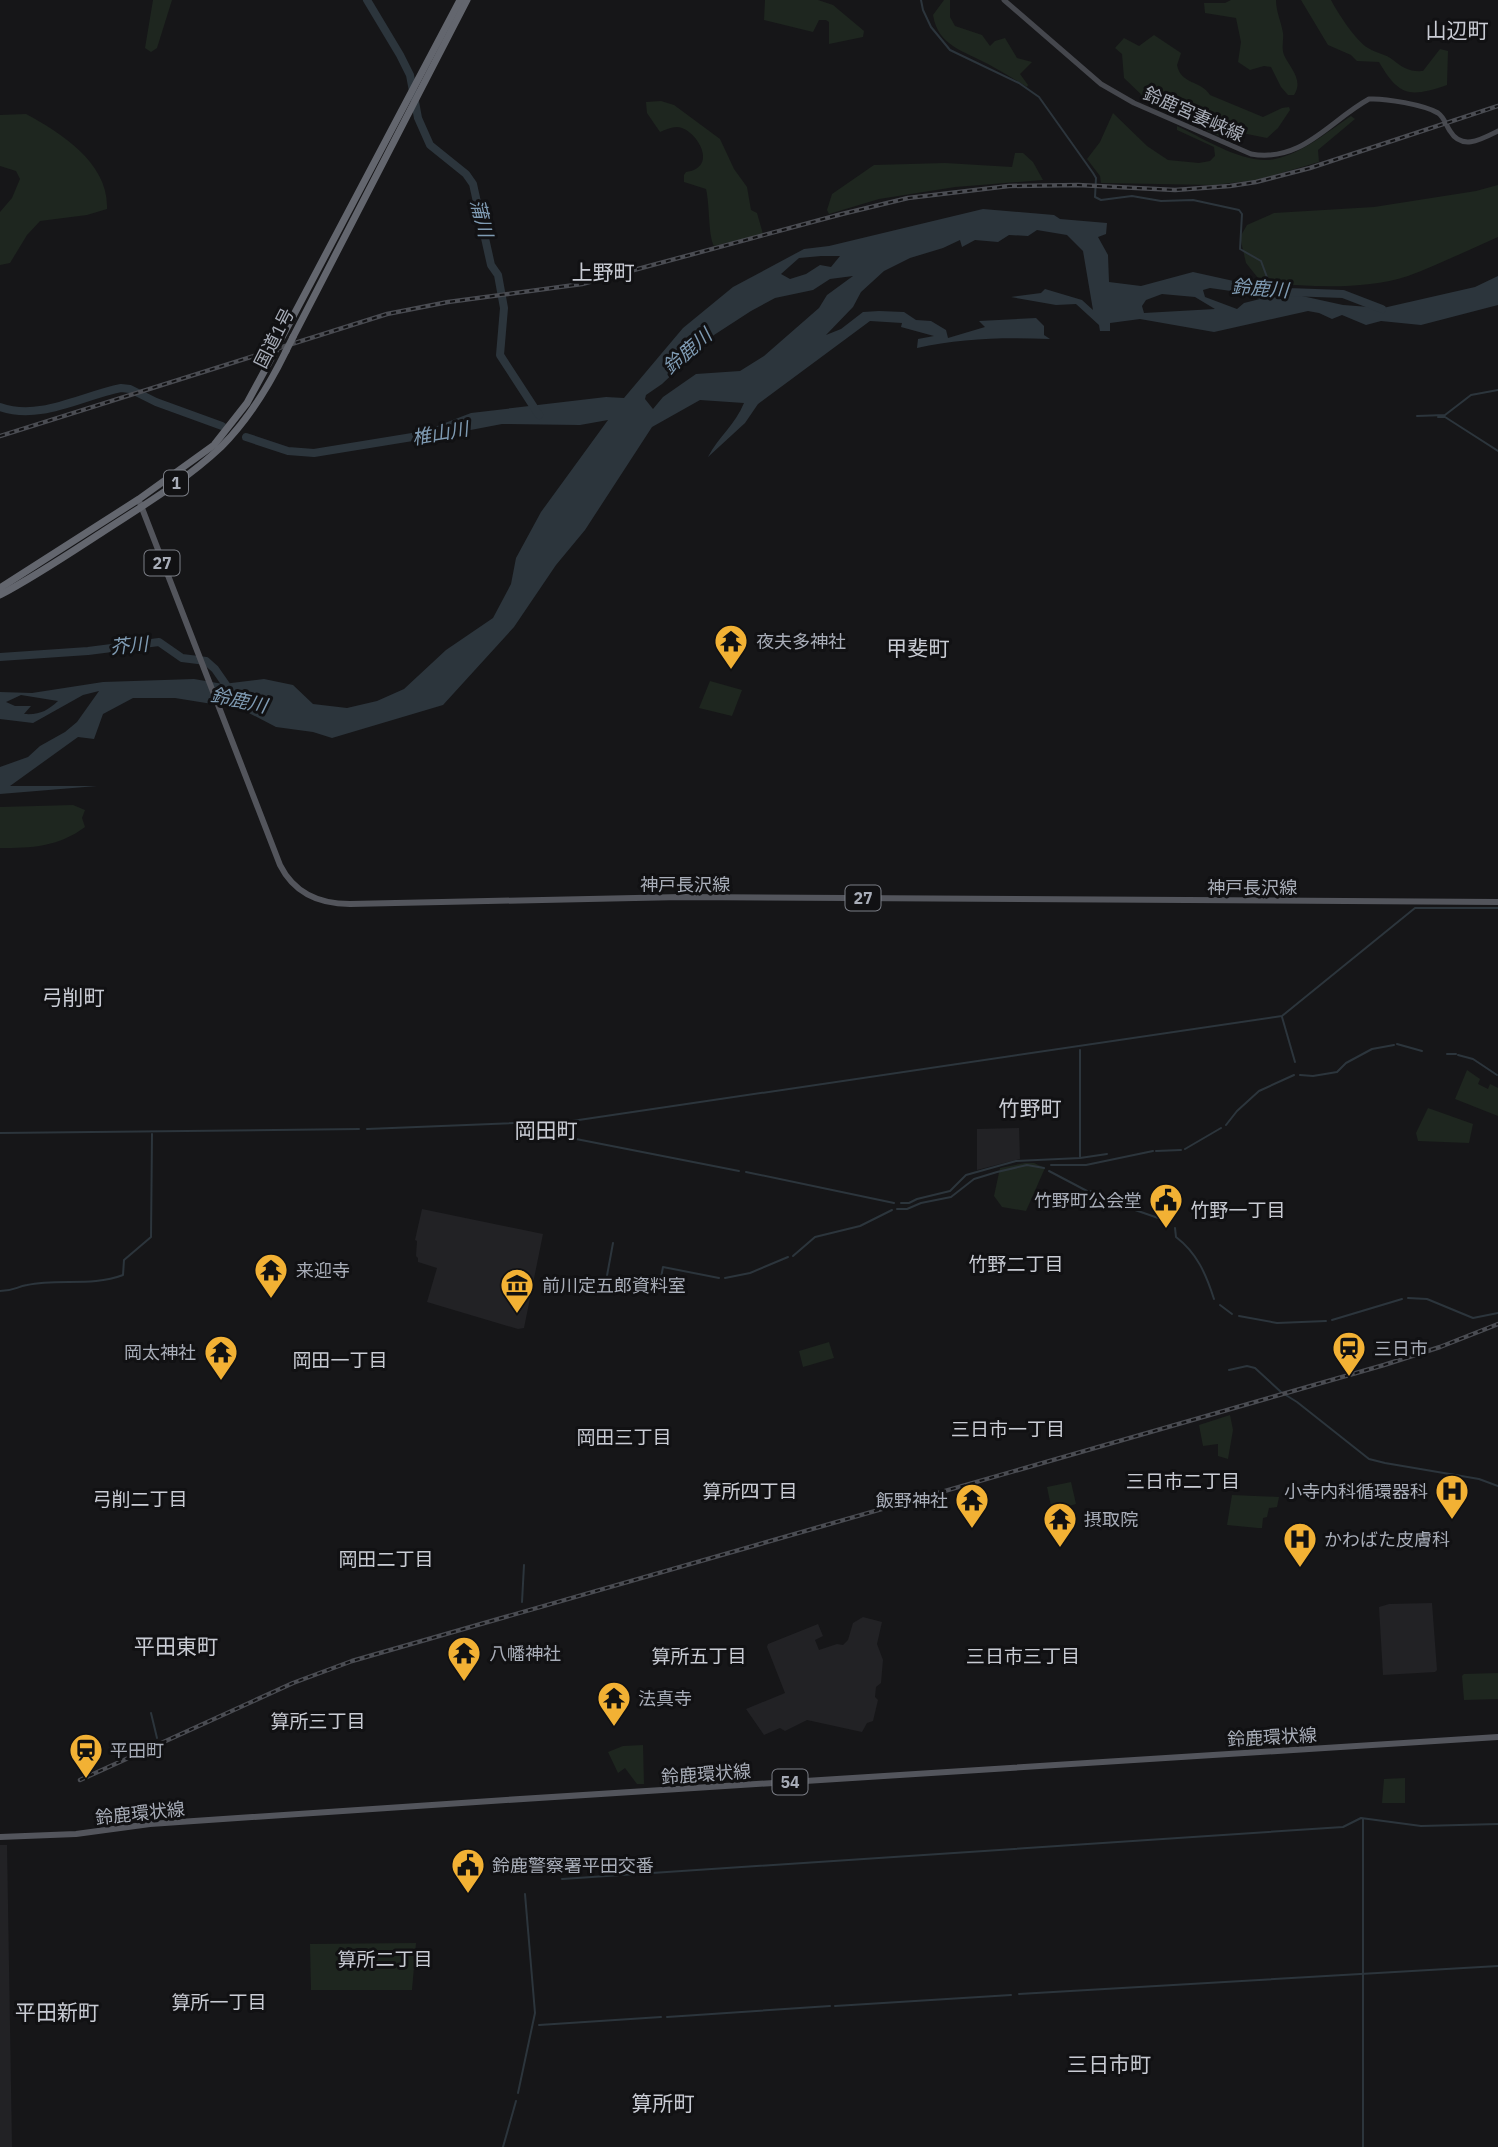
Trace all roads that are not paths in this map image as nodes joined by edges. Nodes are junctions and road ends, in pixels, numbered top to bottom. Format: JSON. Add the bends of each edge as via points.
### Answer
{"nodes":[{"id":1,"x":460,"y":0,"type":"edge"},
{"id":2,"x":467,"y":0,"type":"edge"},
{"id":3,"x":1004,"y":0,"type":"edge"},
{"id":4,"x":418,"y":86,"type":"junction"},
{"id":5,"x":406,"y":110,"type":"junction"},
{"id":6,"x":1498,"y":131,"type":"edge"},
{"id":7,"x":140,"y":503,"type":"junction"},
{"id":8,"x":0,"y":588,"type":"edge"},
{"id":9,"x":0,"y":595,"type":"edge"},
{"id":10,"x":1498,"y":902,"type":"edge"},
{"id":11,"x":1498,"y":1737,"type":"edge"},
{"id":12,"x":0,"y":1837,"type":"edge"}],
"edges":[{"from":1,"to":4,"type":"highway","name":"国道1号","number":"1"},
{"from":2,"to":4,"type":"highway","name":"国道1号","number":"1"},
{"from":3,"to":6,"type":"main road","name":"鈴鹿宮妻峡線","via":[[1101,84],[1251,154],[1271,156],[1295,150],[1371,99],[1436,112],[1464,142]]},
{"from":4,"to":5,"type":"highway","name":"国道1号","number":"1"},
{"from":5,"to":7,"type":"highway","name":"国道1号","number":"1","bridge":true,"via":[[247,403],[214,445]]},
{"from":5,"to":7,"type":"highway","name":"国道1号","number":"1","bridge":true,"via":[[260,399],[221,446],[176,483]]},
{"from":7,"to":8,"type":"highway","name":"国道1号","number":"1"},
{"from":7,"to":9,"type":"highway","name":"国道1号","number":"1"},
{"from":7,"to":10,"type":"main road","name":"神戸長沢線","number":"27","via":[[282,870],[315,899],[338,904],[681,897]]},
{"from":11,"to":12,"type":"main road","name":"鈴鹿環状線","number":"54"}]}
